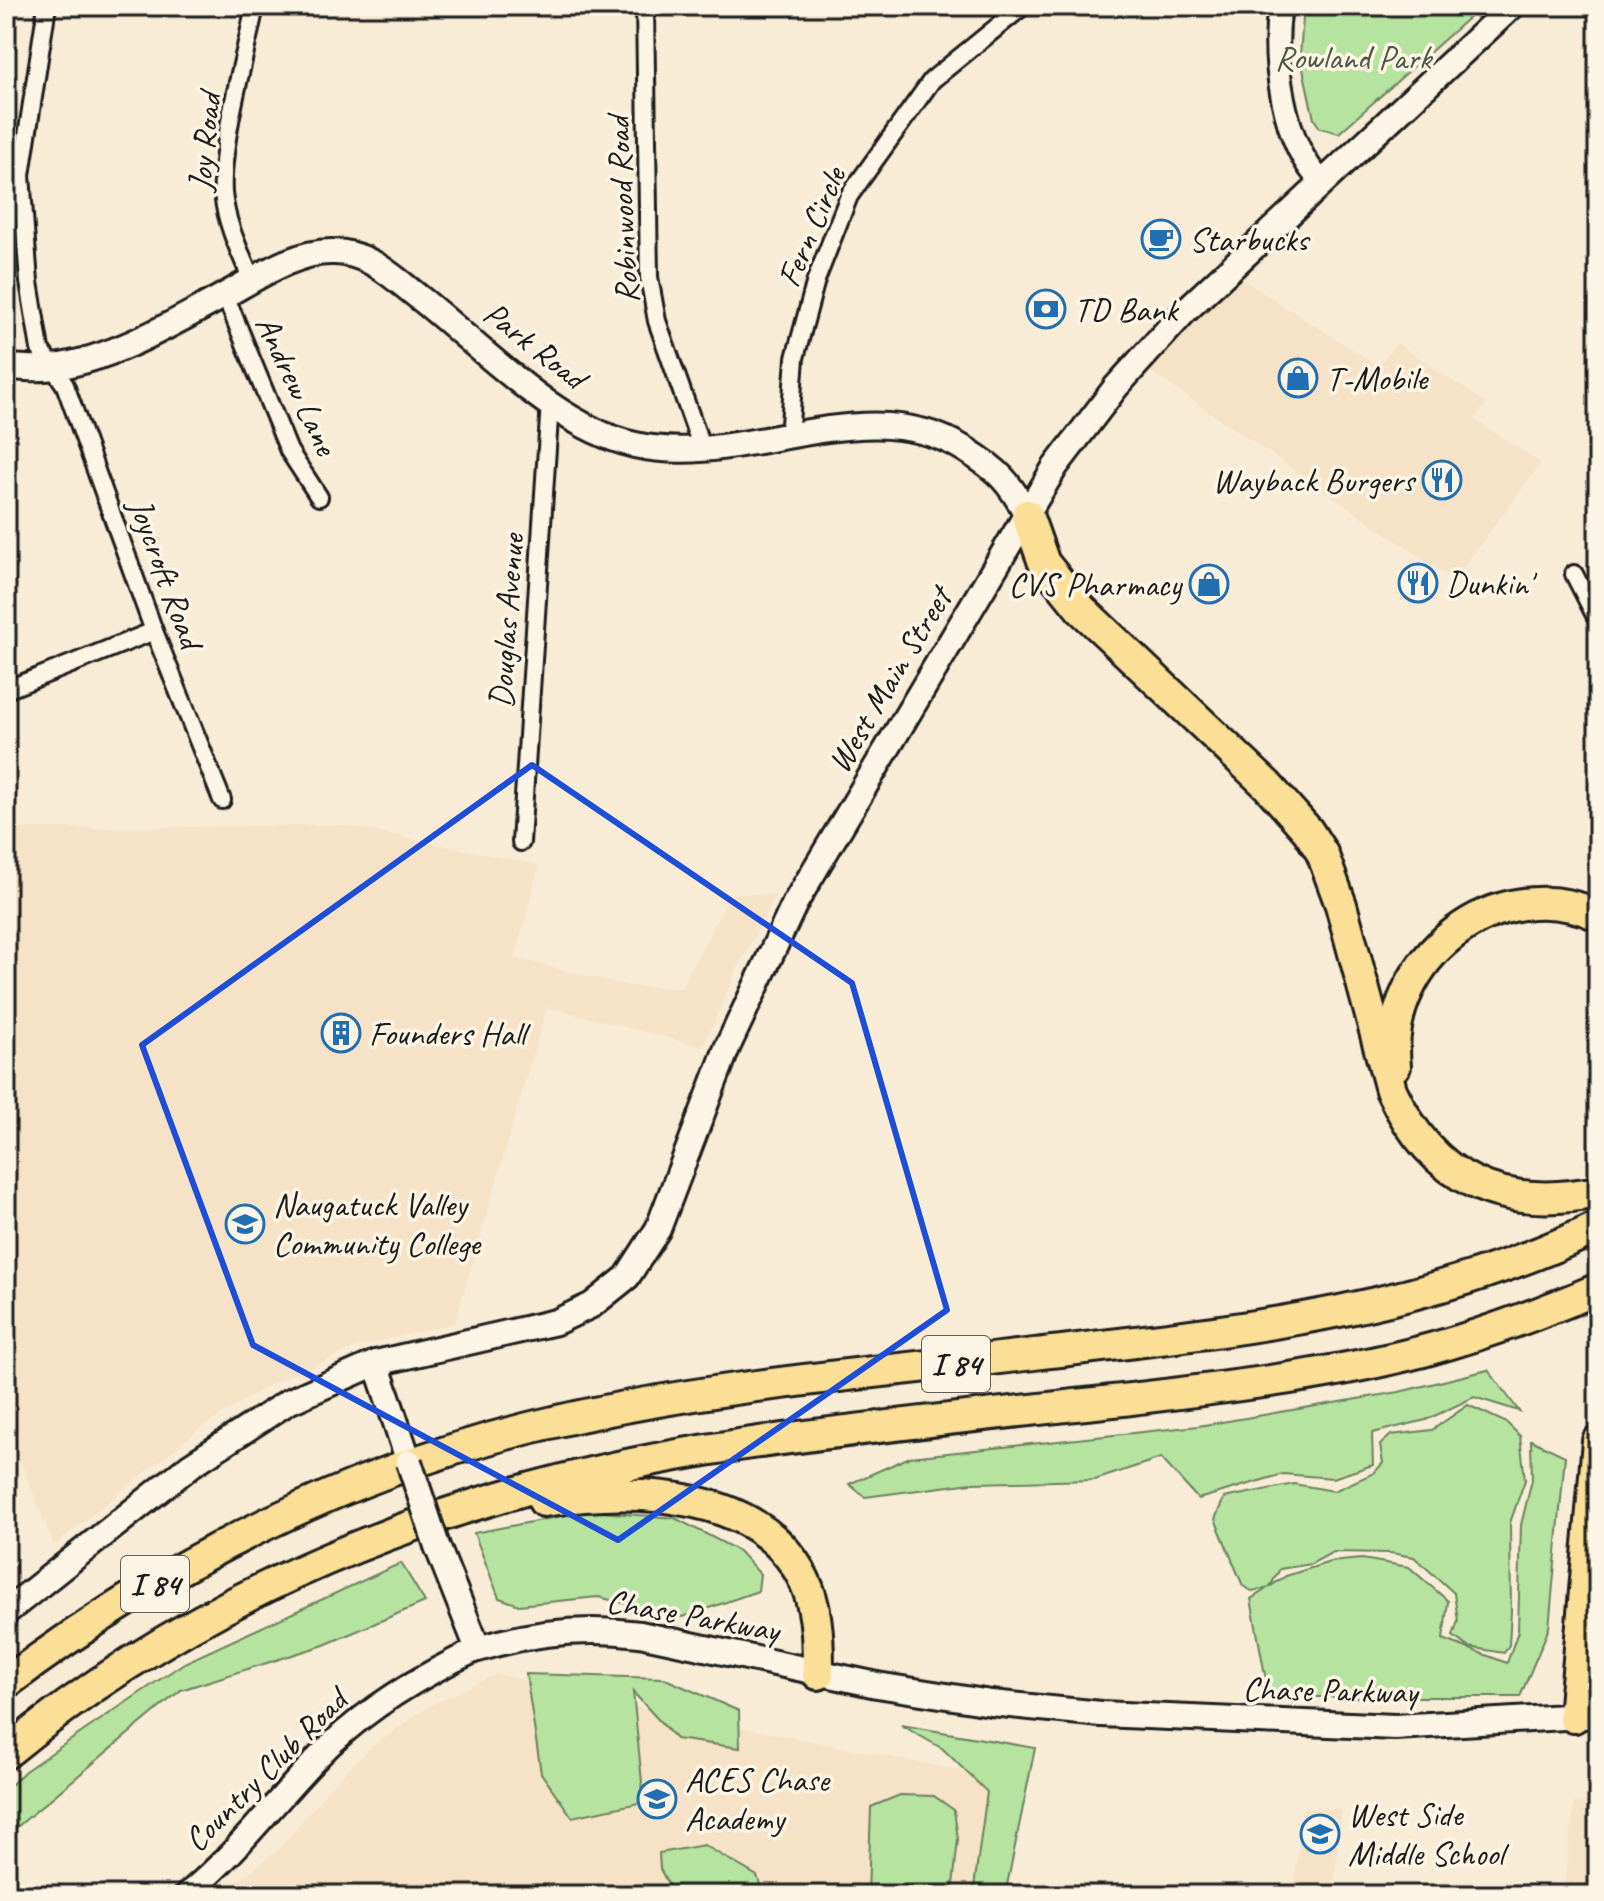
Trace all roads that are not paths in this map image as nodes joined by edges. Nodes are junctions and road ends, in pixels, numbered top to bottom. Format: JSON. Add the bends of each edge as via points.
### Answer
{"nodes":[{"id":1,"x":47,"y":6,"type":"edge"},
{"id":2,"x":255,"y":6,"type":"edge"},
{"id":3,"x":645,"y":6,"type":"edge"},
{"id":4,"x":1023,"y":6,"type":"edge"},
{"id":5,"x":1280,"y":6,"type":"edge"},
{"id":6,"x":1512,"y":6,"type":"edge"},
{"id":7,"x":1322,"y":182,"type":"junction"},
{"id":8,"x":252,"y":280,"type":"junction"},
{"id":9,"x":225,"y":295,"type":"junction"},
{"id":10,"x":6,"y":367,"type":"edge"},
{"id":11,"x":54,"y":368,"type":"junction"},
{"id":12,"x":550,"y":403,"type":"junction"},
{"id":13,"x":789,"y":437,"type":"junction"},
{"id":14,"x":703,"y":451,"type":"junction"},
{"id":15,"x":319,"y":497,"type":"dead end"},
{"id":16,"x":1027,"y":515,"type":"junction"},
{"id":17,"x":1574,"y":574,"type":"dead end"},
{"id":18,"x":1598,"y":621,"type":"edge"},
{"id":19,"x":154,"y":631,"type":"junction"},
{"id":20,"x":6,"y":690,"type":"edge"},
{"id":21,"x":222,"y":800,"type":"dead end"},
{"id":22,"x":521,"y":842,"type":"dead end"},
{"id":23,"x":1598,"y":915,"type":"edge"},
{"id":24,"x":1429,"y":1152,"type":"junction"},
{"id":25,"x":1598,"y":1192,"type":"edge"},
{"id":26,"x":1598,"y":1227,"type":"edge"},
{"id":27,"x":1598,"y":1289,"type":"edge"},
{"id":28,"x":376,"y":1363,"type":"junction"},
{"id":29,"x":1598,"y":1441,"type":"edge"},
{"id":30,"x":333,"y":1557,"type":"junction"},
{"id":31,"x":6,"y":1612,"type":"edge"},
{"id":32,"x":478,"y":1649,"type":"junction"},
{"id":33,"x":818,"y":1674,"type":"junction"},
{"id":34,"x":6,"y":1683,"type":"edge"},
{"id":35,"x":1586,"y":1716,"type":"edge"},
{"id":36,"x":6,"y":1753,"type":"edge"},
{"id":37,"x":186,"y":1895,"type":"edge"}],
"edges":[{"from":1,"to":11,"type":"street","name":"Joycroft Road","via":[[21,175],[40,349]]},
{"from":2,"to":8,"type":"street","name":"Joy Road","via":[[223,193],[231,233]]},
{"from":3,"to":14,"type":"street","name":"Robinwood Road","via":[[649,277],[657,321]]},
{"from":4,"to":13,"type":"street","name":"Fern Circle","via":[[932,80],[849,196],[816,280],[795,358]]},
{"from":5,"to":7,"type":"street","via":[[1276,48],[1282,91],[1299,146]]},
{"from":6,"to":7,"type":"main road","name":"West Main Street"},
{"from":7,"to":16,"type":"main road","name":"West Main Street","via":[[1139,359],[1062,457]]},
{"from":8,"to":9,"type":"main road","name":"Park Road"},
{"from":8,"to":12,"type":"main road","name":"Park Road","via":[[314,254],[339,252],[366,259]]},
{"from":9,"to":11,"type":"main road","name":"Park Road","via":[[119,347]]},
{"from":9,"to":15,"type":"street","name":"Andrew Lane","via":[[289,451]]},
{"from":10,"to":11,"type":"main road","name":"Park Road"},
{"from":11,"to":19,"type":"street","name":"Joycroft Road","via":[[65,385]]},
{"from":12,"to":14,"type":"main road","name":"Park Road","via":[[598,432],[633,444]]},
{"from":12,"to":22,"type":"street","name":"Douglas Avenue"},
{"from":13,"to":14,"type":"main road","name":"Park Road"},
{"from":13,"to":16,"type":"main road","name":"Park Road","via":[[860,425],[924,429],[1002,474]]},
{"from":16,"to":24,"type":"highway","via":[[1044,563],[1081,609],[1267,785],[1322,853],[1391,1090]]},
{"from":16,"to":28,"type":"main road","name":"West Main Street","via":[[795,903],[722,1060],[658,1229],[635,1268],[601,1299],[556,1322]]},
{"from":17,"to":18,"type":"street"},
{"from":19,"to":20,"type":"street"},
{"from":19,"to":21,"type":"street","name":"Joycroft Road"},
{"from":23,"to":24,"type":"highway","via":[[1544,902],[1496,910],[1451,934],[1418,969],[1399,1010],[1395,1061],[1406,1114]]},
{"from":24,"to":25,"type":"highway","via":[[1455,1174],[1506,1193],[1549,1197]]},
{"from":26,"to":34,"type":"highway","number":"I 84","via":[[1467,1279],[1347,1312],[1227,1332],[677,1398],[495,1437],[377,1478],[249,1533],[136,1595]]},
{"from":27,"to":30,"type":"highway","number":"I 84","via":[[1423,1351],[1294,1378],[762,1442],[622,1465],[450,1511]]},
{"from":28,"to":31,"type":"main road","via":[[238,1431]]},
{"from":28,"to":32,"type":"main road","bridge":true},
{"from":29,"to":35,"type":"highway"},
{"from":30,"to":33,"type":"highway","via":[[545,1500],[639,1494],[694,1500],[744,1521],[799,1571],[813,1610]]},
{"from":30,"to":36,"type":"highway","number":"I 84","via":[[165,1644]]},
{"from":32,"to":33,"type":"main road","name":"Chase Parkway","via":[[537,1634],[604,1630]]},
{"from":32,"to":37,"type":"street","name":"Country Club Road","via":[[421,1677],[365,1714]]},
{"from":33,"to":35,"type":"main road","name":"Chase Parkway","via":[[1045,1709],[1257,1724],[1395,1727]]}]}
